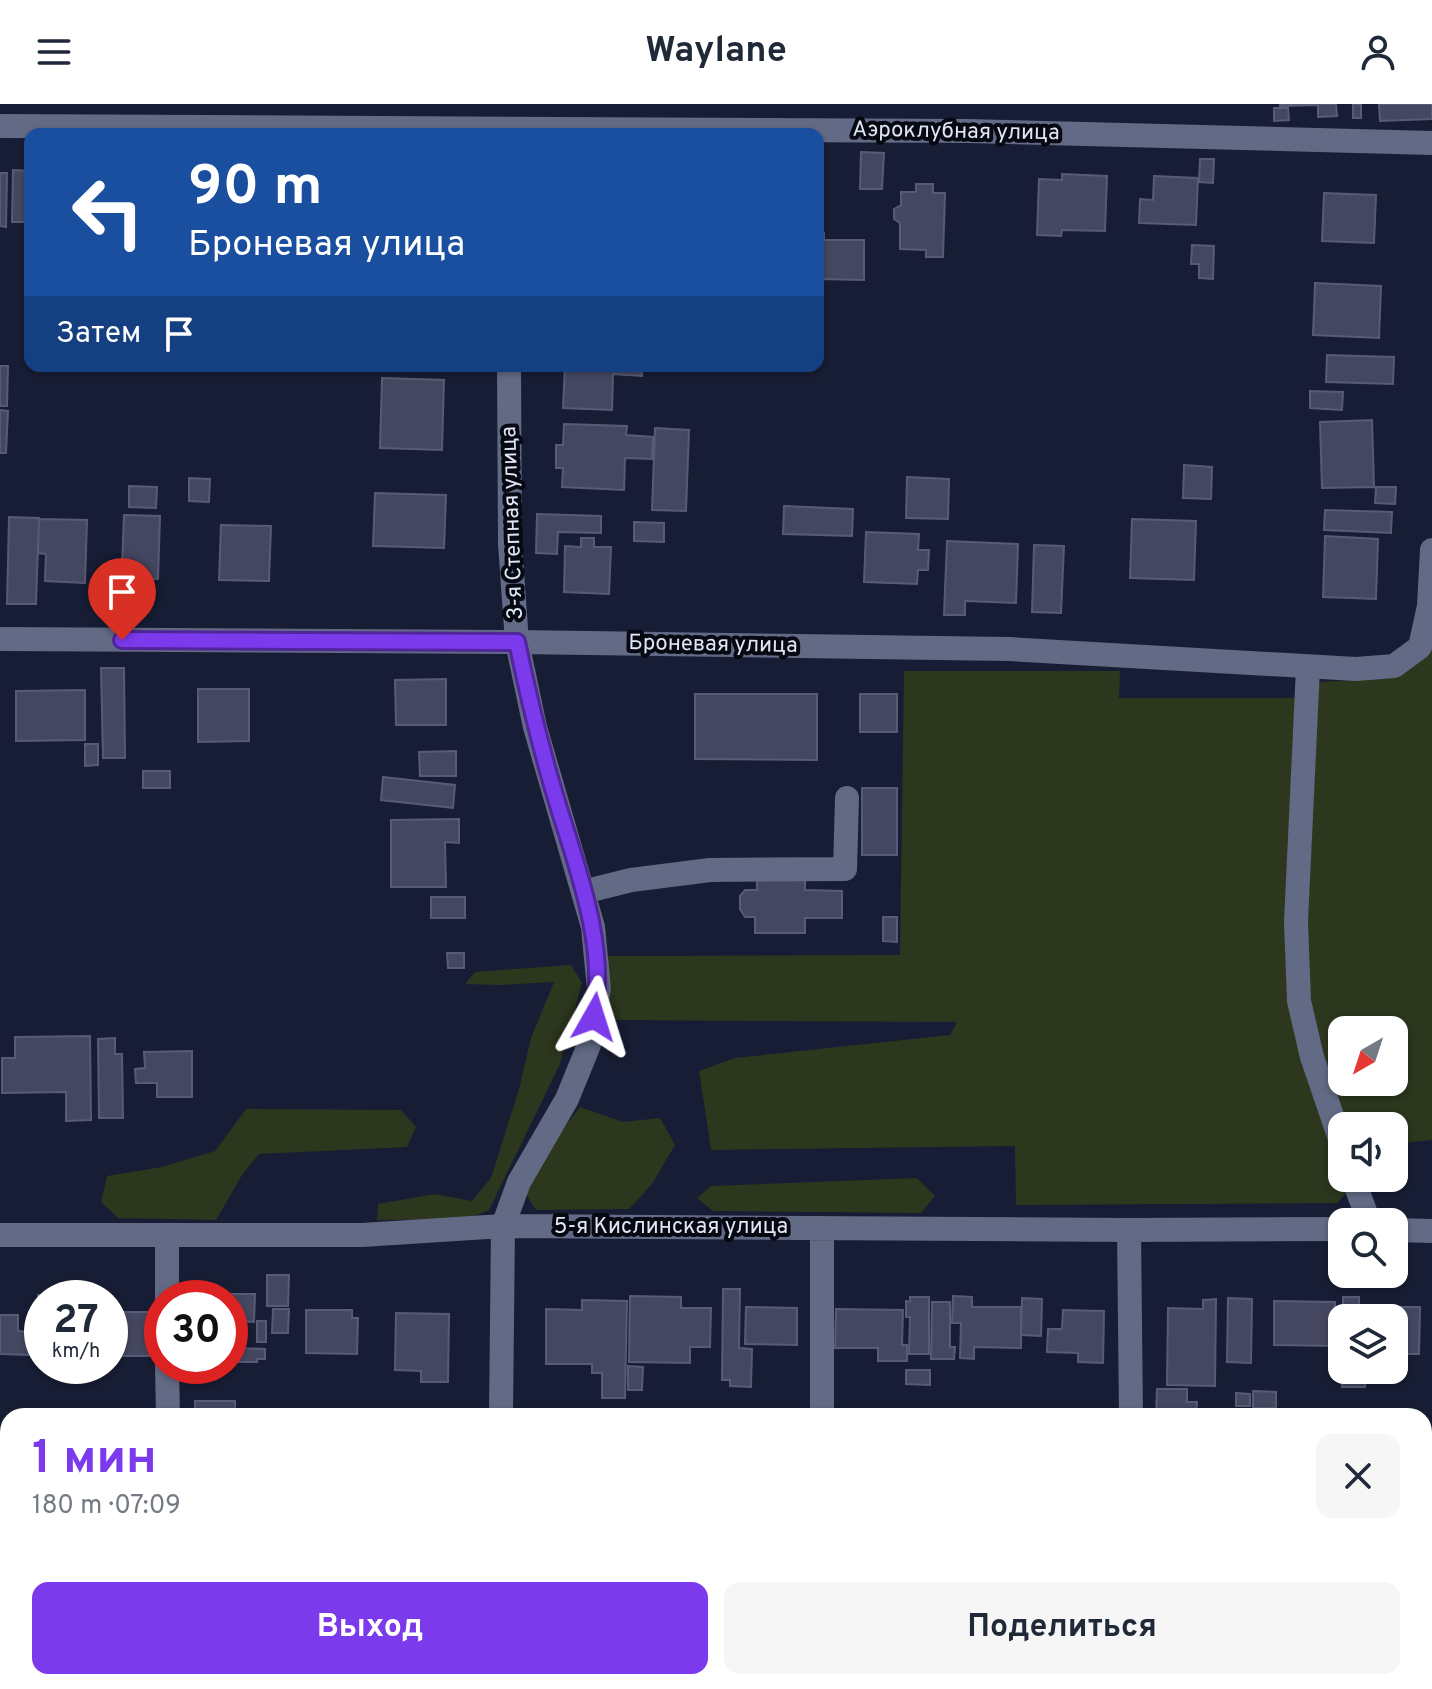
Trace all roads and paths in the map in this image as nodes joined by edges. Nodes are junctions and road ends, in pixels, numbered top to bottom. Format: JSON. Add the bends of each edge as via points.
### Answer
{"nodes":[{"id":1,"x":0,"y":126,"type":"edge"},
{"id":2,"x":203,"y":128,"type":"edge"},
{"id":3,"x":824,"y":131,"type":"edge"},
{"id":4,"x":1432,"y":143,"type":"edge"},
{"id":5,"x":509,"y":372,"type":"edge"},
{"id":6,"x":1432,"y":550,"type":"edge"},
{"id":7,"x":0,"y":639,"type":"edge"},
{"id":8,"x":517,"y":642,"type":"junction"},
{"id":9,"x":1308,"y":668,"type":"junction"},
{"id":10,"x":847,"y":798,"type":"dead end"},
{"id":11,"x":583,"y":892,"type":"junction"},
{"id":12,"x":1331,"y":1112,"type":"edge"},
{"id":13,"x":503,"y":1226,"type":"junction"},
{"id":14,"x":822,"y":1228,"type":"junction"},
{"id":15,"x":1328,"y":1229,"type":"edge"},
{"id":16,"x":1129,"y":1230,"type":"junction"},
{"id":17,"x":1408,"y":1230,"type":"edge"},
{"id":18,"x":1432,"y":1231,"type":"edge"},
{"id":19,"x":0,"y":1235,"type":"edge"},
{"id":20,"x":167,"y":1235,"type":"junction"},
{"id":21,"x":167,"y":1280,"type":"edge"},
{"id":22,"x":167,"y":1384,"type":"edge"},
{"id":23,"x":168,"y":1408,"type":"edge"},
{"id":24,"x":501,"y":1408,"type":"edge"},
{"id":25,"x":822,"y":1408,"type":"edge"},
{"id":26,"x":1131,"y":1408,"type":"edge"}],
"edges":[{"from":1,"to":2,"type":"street","name":"Аэроклубная улица"},
{"from":3,"to":4,"type":"street","name":"Аэроклубная улица"},
{"from":5,"to":8,"type":"street","name":"3-я Степная улица","via":[[510,544]]},
{"from":6,"to":9,"type":"street","name":"Броневая улица","via":[[1420,647],[1394,666]]},
{"from":7,"to":8,"type":"street","name":"Броневая улица"},
{"from":8,"to":9,"type":"street","name":"Броневая улица","via":[[1009,649]]},
{"from":8,"to":11,"type":"street","name":"3-я Степная улица","via":[[535,727]]},
{"from":9,"to":12,"type":"street","via":[[1296,922],[1299,1001]]},
{"from":10,"to":11,"type":"street","via":[[845,869],[710,870]]},
{"from":11,"to":13,"type":"street","name":"3-я Степная улица","via":[[593,927],[599,989],[589,1045],[567,1099],[519,1182]]},
{"from":13,"to":14,"type":"street","name":"5-я Кислинская улица"},
{"from":13,"to":20,"type":"street","name":"5-я Кислинская улица","via":[[362,1235]]},
{"from":13,"to":24,"type":"street","name":"3-я Степная улица"},
{"from":14,"to":16,"type":"street","name":"5-я Кислинская улица"},
{"from":14,"to":25,"type":"street"},
{"from":15,"to":16,"type":"street","name":"5-я Кислинская улица"},
{"from":16,"to":26,"type":"street"},
{"from":17,"to":18,"type":"street"},
{"from":19,"to":20,"type":"street","name":"5-я Кислинская улица"},
{"from":20,"to":21,"type":"street"},
{"from":22,"to":23,"type":"street"}]}
